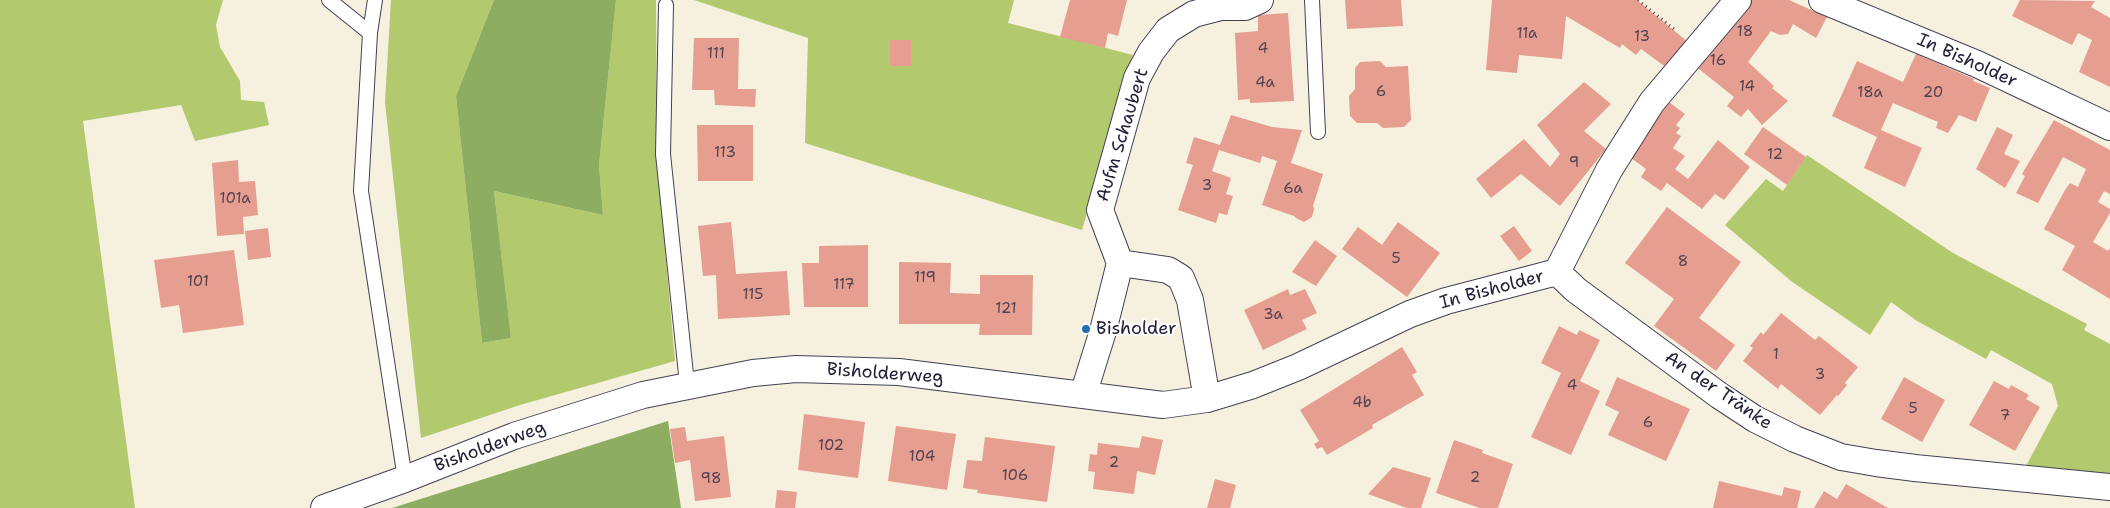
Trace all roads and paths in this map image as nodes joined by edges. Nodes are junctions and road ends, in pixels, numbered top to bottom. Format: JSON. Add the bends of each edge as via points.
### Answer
{"nodes":[{"id":1,"x":329,"y":0,"type":"edge"},
{"id":2,"x":375,"y":0,"type":"edge"},
{"id":3,"x":1260,"y":0,"type":"edge"},
{"id":4,"x":1312,"y":0,"type":"edge"},
{"id":5,"x":1638,"y":0,"type":"edge"},
{"id":6,"x":1738,"y":0,"type":"edge"},
{"id":7,"x":1822,"y":0,"type":"edge"},
{"id":8,"x":666,"y":5,"type":"dead end"},
{"id":9,"x":370,"y":33,"type":"junction"},
{"id":10,"x":1698,"y":47,"type":"junction"},
{"id":11,"x":2110,"y":127,"type":"edge"},
{"id":12,"x":1318,"y":132,"type":"dead end"},
{"id":13,"x":1120,"y":263,"type":"junction"},
{"id":14,"x":1557,"y":272,"type":"junction"},
{"id":15,"x":686,"y":384,"type":"junction"},
{"id":16,"x":1083,"y":396,"type":"junction"},
{"id":17,"x":1207,"y":399,"type":"junction"},
{"id":18,"x":405,"y":479,"type":"junction"},
{"id":19,"x":2110,"y":487,"type":"edge"},
{"id":20,"x":324,"y":508,"type":"edge"}],
"edges":[{"from":1,"to":9,"type":"lane"},
{"from":2,"to":9,"type":"lane"},
{"from":3,"to":13,"type":"street","name":"Aufm Schaubert","via":[[1245,6],[1221,7],[1194,14],[1168,30],[1150,52],[1137,78],[1100,210]]},
{"from":4,"to":12,"type":"lane"},
{"from":5,"to":10,"type":"path"},
{"from":6,"to":10,"type":"street","name":"In Bisholder"},
{"from":7,"to":11,"type":"street","name":"In Bisholder","via":[[1977,64]]},
{"from":8,"to":15,"type":"lane","via":[[663,154]]},
{"from":9,"to":18,"type":"lane","via":[[361,191]]},
{"from":10,"to":14,"type":"street","name":"In Bisholder","via":[[1647,110],[1609,170]]},
{"from":13,"to":16,"type":"street"},
{"from":13,"to":17,"type":"street","via":[[1168,270],[1181,278],[1190,300]]},
{"from":14,"to":17,"type":"street","name":"In Bisholder","via":[[1446,301],[1410,314],[1298,367]]},
{"from":14,"to":19,"type":"street","name":"An der Tränke","via":[[1576,290],[1720,396],[1794,439],[1841,456],[1876,463]]},
{"from":15,"to":16,"type":"street","name":"Bisholderweg","via":[[796,368],[899,372]]},
{"from":15,"to":18,"type":"street","name":"Bisholderweg","via":[[514,436]]},
{"from":16,"to":17,"type":"street","name":"In Bisholder","via":[[1163,405]]},
{"from":18,"to":20,"type":"street","name":"Bisholderweg"}]}
